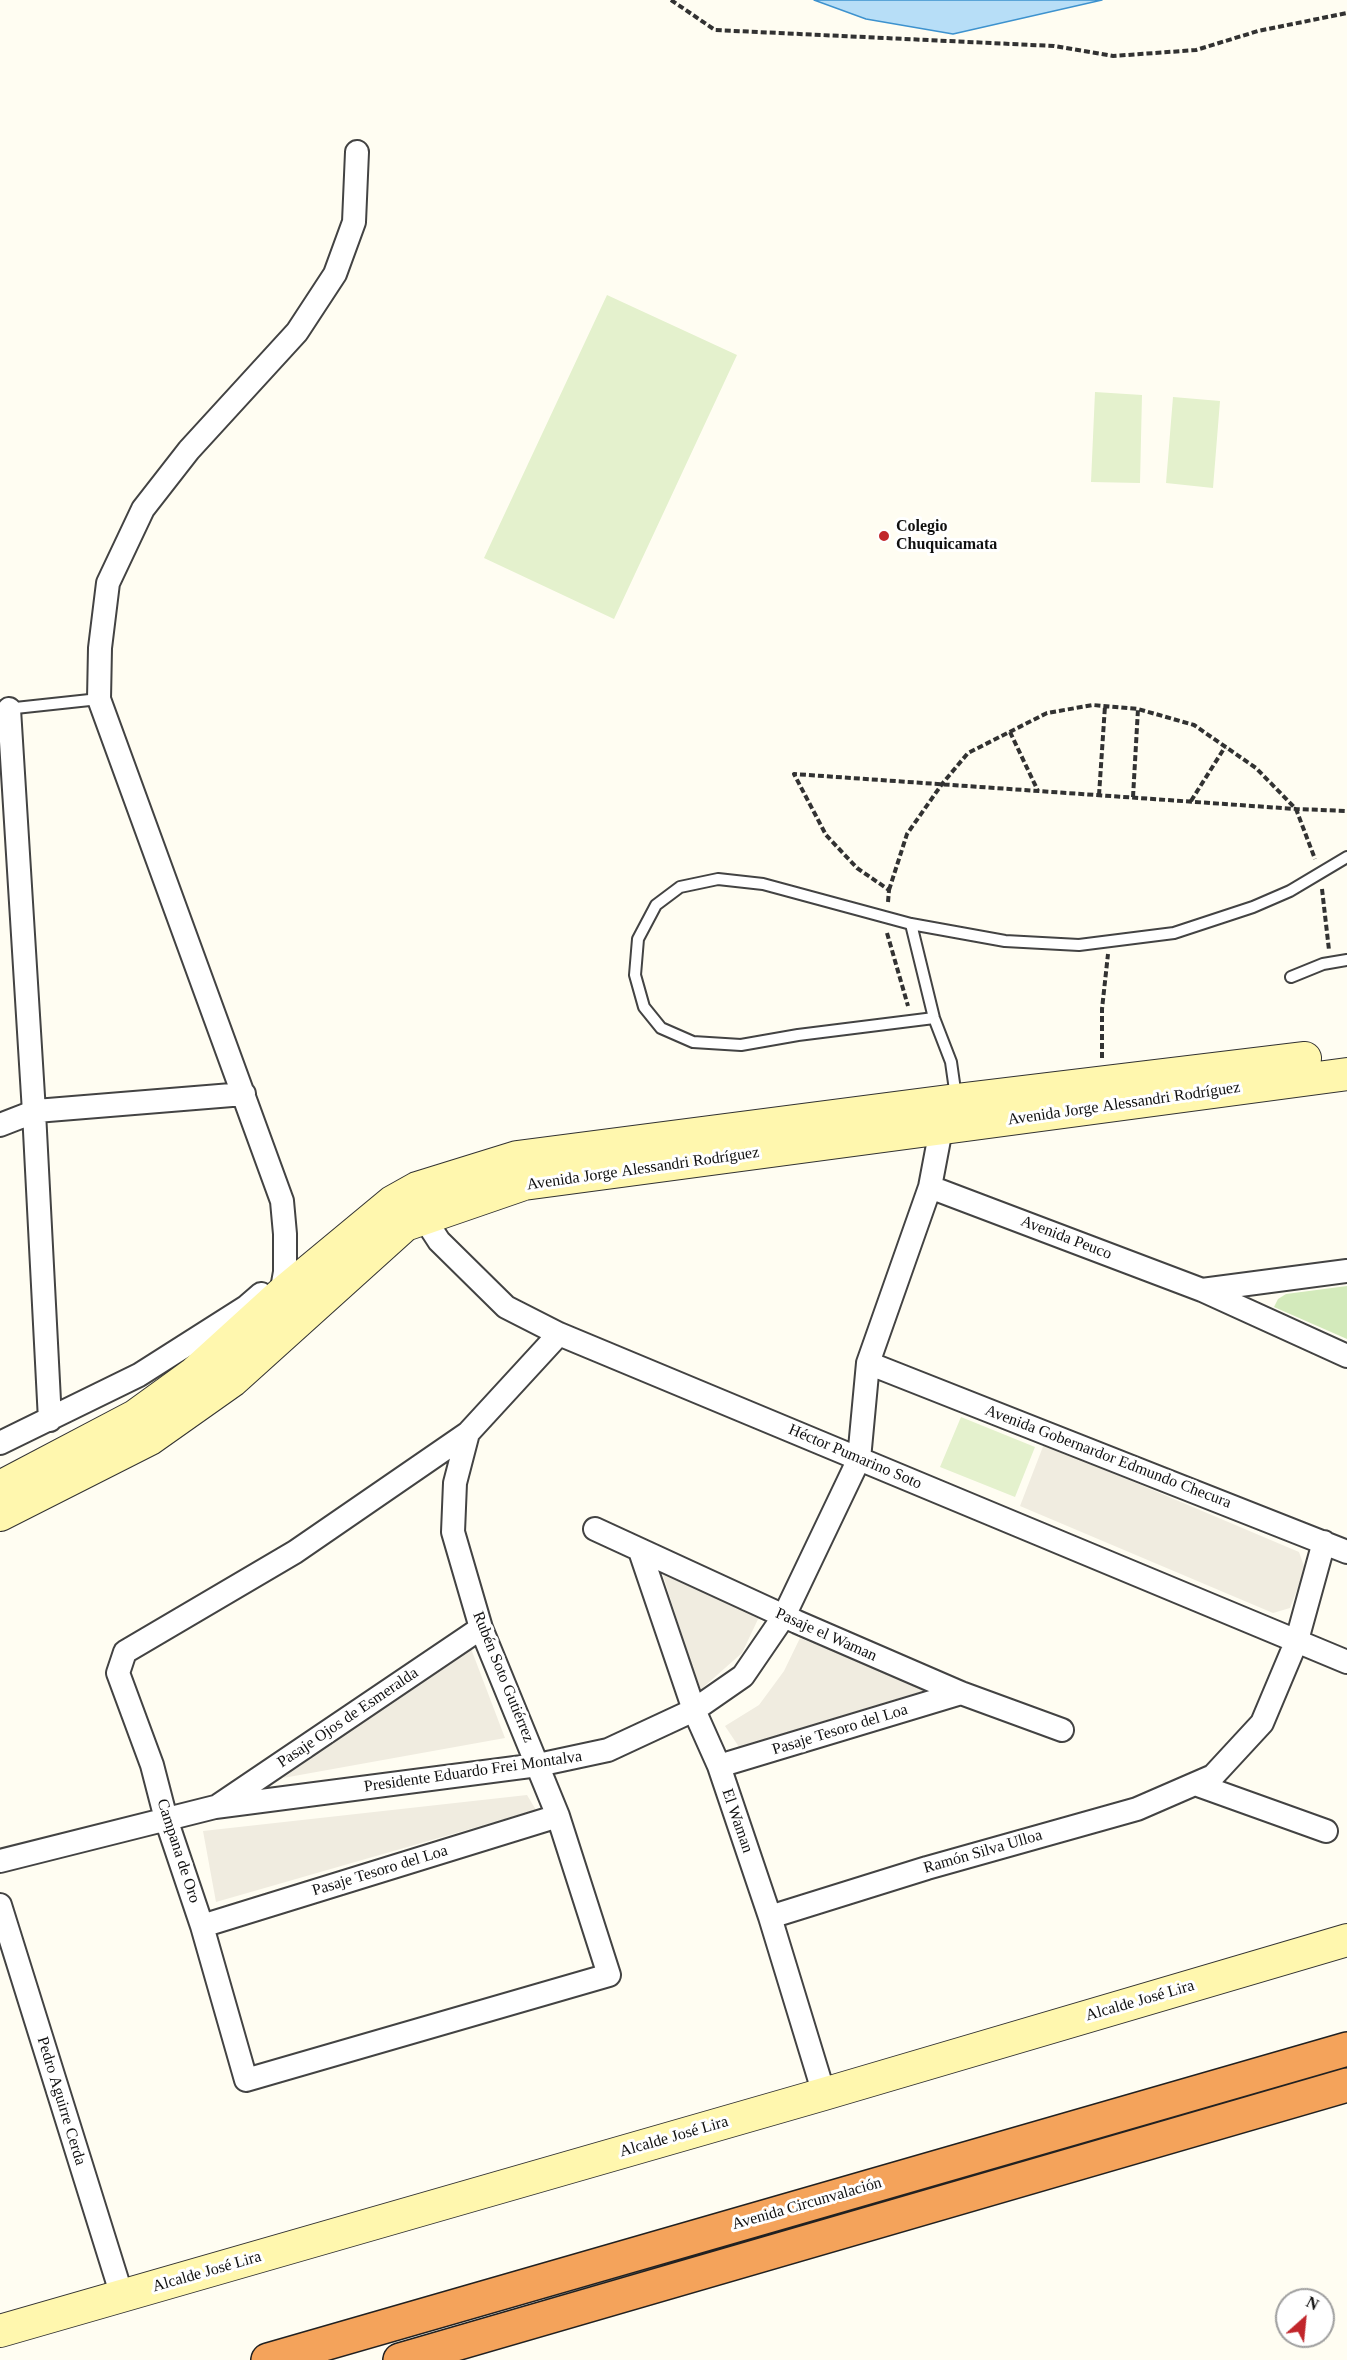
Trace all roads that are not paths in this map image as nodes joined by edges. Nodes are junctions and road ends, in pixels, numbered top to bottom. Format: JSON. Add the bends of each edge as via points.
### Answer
{"nodes":[{"id":1,"x":357,"y":152,"type":"dead end"},
{"id":2,"x":99,"y":699,"type":"junction"},
{"id":3,"x":4,"y":709,"type":"edge"},
{"id":4,"x":1347,"y":857,"type":"edge"},
{"id":5,"x":911,"y":924,"type":"junction"},
{"id":6,"x":1347,"y":960,"type":"edge"},
{"id":7,"x":1291,"y":976,"type":"dead end"},
{"id":8,"x":934,"y":1018,"type":"junction"},
{"id":9,"x":1347,"y":1052,"type":"edge"},
{"id":10,"x":1308,"y":1069,"type":"junction"},
{"id":11,"x":1347,"y":1074,"type":"edge"},
{"id":12,"x":244,"y":1094,"type":"junction"},
{"id":13,"x":956,"y":1100,"type":"junction"},
{"id":14,"x":34,"y":1112,"type":"junction"},
{"id":15,"x":0,"y":1125,"type":"edge"},
{"id":16,"x":941,"y":1129,"type":"junction"},
{"id":17,"x":930,"y":1187,"type":"junction"},
{"id":18,"x":417,"y":1188,"type":"junction"},
{"id":19,"x":424,"y":1218,"type":"junction"},
{"id":20,"x":1347,"y":1270,"type":"edge"},
{"id":21,"x":283,"y":1283,"type":"junction"},
{"id":22,"x":1202,"y":1290,"type":"junction"},
{"id":23,"x":559,"y":1334,"type":"junction"},
{"id":24,"x":1347,"y":1356,"type":"edge"},
{"id":25,"x":868,"y":1363,"type":"junction"},
{"id":26,"x":50,"y":1420,"type":"junction"},
{"id":27,"x":468,"y":1433,"type":"junction"},
{"id":28,"x":0,"y":1443,"type":"edge"},
{"id":29,"x":859,"y":1459,"type":"junction"},
{"id":30,"x":0,"y":1486,"type":"edge"},
{"id":31,"x":0,"y":1515,"type":"edge"},
{"id":32,"x":595,"y":1529,"type":"dead end"},
{"id":33,"x":1324,"y":1542,"type":"junction"},
{"id":34,"x":640,"y":1551,"type":"junction"},
{"id":35,"x":1347,"y":1552,"type":"edge"},
{"id":36,"x":783,"y":1616,"type":"junction"},
{"id":37,"x":481,"y":1628,"type":"junction"},
{"id":38,"x":1297,"y":1640,"type":"junction"},
{"id":39,"x":1347,"y":1662,"type":"edge"},
{"id":40,"x":961,"y":1694,"type":"junction"},
{"id":41,"x":694,"y":1710,"type":"junction"},
{"id":42,"x":1062,"y":1730,"type":"dead end"},
{"id":43,"x":538,"y":1765,"type":"junction"},
{"id":44,"x":719,"y":1766,"type":"junction"},
{"id":45,"x":1195,"y":1784,"type":"junction"},
{"id":46,"x":215,"y":1808,"type":"junction"},
{"id":47,"x":558,"y":1816,"type":"junction"},
{"id":48,"x":166,"y":1819,"type":"junction"},
{"id":49,"x":1326,"y":1831,"type":"dead end"},
{"id":50,"x":0,"y":1861,"type":"edge"},
{"id":51,"x":0,"y":1905,"type":"edge"},
{"id":52,"x":770,"y":1917,"type":"junction"},
{"id":53,"x":202,"y":1926,"type":"junction"},
{"id":54,"x":1347,"y":1940,"type":"edge"},
{"id":55,"x":609,"y":1975,"type":"joint"},
{"id":56,"x":1347,"y":2049,"type":"edge"},
{"id":57,"x":1347,"y":2085,"type":"edge"},
{"id":58,"x":824,"y":2094,"type":"junction"},
{"id":59,"x":122,"y":2296,"type":"junction"},
{"id":60,"x":0,"y":2331,"type":"edge"},
{"id":61,"x":268,"y":2360,"type":"edge"},
{"id":62,"x":400,"y":2360,"type":"edge"}],
"edges":[{"from":1,"to":2,"type":"street","via":[[354,222],[335,274],[297,332],[189,450],[143,508],[108,583]]},
{"from":2,"to":3,"type":"lane"},
{"from":2,"to":12,"type":"street"},
{"from":3,"to":14,"type":"street"},
{"from":4,"to":5,"type":"lane","via":[[1290,891],[1174,933],[1079,945],[1005,940]]},
{"from":5,"to":8,"type":"lane"},
{"from":5,"to":8,"type":"lane","via":[[763,884],[718,879],[680,887],[656,905],[638,939],[635,975],[644,1007],[662,1028],[693,1041],[741,1045]]},
{"from":6,"to":7,"type":"lane"},
{"from":8,"to":13,"type":"lane","via":[[951,1062]]},
{"from":9,"to":10,"type":"street","name":"Avenida Jorge Alessandri Rodríguez"},
{"from":10,"to":11,"type":"street","name":"Avenida Jorge Alessandri Rodríguez"},
{"from":10,"to":13,"type":"street","name":"Avenida Jorge Alessandri Rodríguez","via":[[1105,1082]]},
{"from":10,"to":16,"type":"street","name":"Avenida Jorge Alessandri Rodríguez"},
{"from":12,"to":14,"type":"street"},
{"from":12,"to":21,"type":"street","via":[[282,1201]]},
{"from":13,"to":16,"type":"street","name":"Presidente Eduardo Frei Montalva"},
{"from":13,"to":18,"type":"street","name":"Avenida Jorge Alessandri Rodríguez","via":[[517,1157]]},
{"from":14,"to":15,"type":"street"},
{"from":14,"to":26,"type":"street"},
{"from":16,"to":17,"type":"street","name":"Presidente Eduardo Frei Montalva"},
{"from":16,"to":19,"type":"street","name":"Avenida Jorge Alessandri Rodríguez","via":[[524,1184]]},
{"from":17,"to":22,"type":"street","name":"Avenida Peuco"},
{"from":17,"to":25,"type":"street","name":"Presidente Eduardo Frei Montalva"},
{"from":18,"to":19,"type":"street","name":"Héctor Pumarino Soto"},
{"from":18,"to":21,"type":"street","name":"Avenida Jorge Alessandri Rodríguez","via":[[392,1202]]},
{"from":19,"to":23,"type":"street","name":"Héctor Pumarino Soto","via":[[439,1241],[506,1307]]},
{"from":19,"to":31,"type":"street","name":"Avenida Jorge Alessandri Rodríguez","via":[[405,1226],[232,1380],[150,1439]]},
{"from":20,"to":22,"type":"street","name":"Avenida Peuco"},
{"from":21,"to":26,"type":"street","via":[[158,1364]]},
{"from":21,"to":30,"type":"street","name":"Avenida Jorge Alessandri Rodríguez","via":[[193,1374],[135,1416]]},
{"from":22,"to":24,"type":"street","name":"Avenida Peuco"},
{"from":23,"to":27,"type":"street","name":"Rubén Soto Gutiérrez"},
{"from":23,"to":29,"type":"street","name":"Héctor Pumarino Soto"},
{"from":25,"to":29,"type":"street","name":"Presidente Eduardo Frei Montalva"},
{"from":25,"to":33,"type":"street","name":"Avenida Gobernardor Edmundo Checura"},
{"from":26,"to":28,"type":"street"},
{"from":27,"to":37,"type":"street","name":"Rubén Soto Gutiérrez","via":[[455,1483],[453,1532]]},
{"from":27,"to":48,"type":"street","name":"Campana de Oro","via":[[296,1552],[125,1652],[118,1672],[152,1765]]},
{"from":29,"to":36,"type":"street","name":"Presidente Eduardo Frei Montalva"},
{"from":29,"to":38,"type":"street","name":"Héctor Pumarino Soto"},
{"from":32,"to":34,"type":"street","name":"Pasaje el Waman"},
{"from":33,"to":35,"type":"street","name":"Avenida Gobernardor Edmundo Checura"},
{"from":33,"to":38,"type":"street","name":"Ramón Silva Ulloa"},
{"from":34,"to":36,"type":"street","name":"Pasaje el Waman"},
{"from":34,"to":41,"type":"street","name":"El Waman"},
{"from":36,"to":40,"type":"street","name":"Pasaje el Waman"},
{"from":36,"to":41,"type":"street","name":"Presidente Eduardo Frei Montalva","via":[[743,1676]]},
{"from":37,"to":43,"type":"street","name":"Rubén Soto Gutiérrez"},
{"from":37,"to":46,"type":"street","name":"Pasaje Ojos de Esmeralda"},
{"from":38,"to":39,"type":"street","name":"Héctor Pumarino Soto"},
{"from":38,"to":45,"type":"street","name":"Ramón Silva Ulloa","via":[[1262,1723],[1213,1776]]},
{"from":40,"to":42,"type":"street","name":"Pasaje el Waman"},
{"from":40,"to":44,"type":"street","name":"Pasaje Tesoro del Loa"},
{"from":41,"to":43,"type":"street","name":"Presidente Eduardo Frei Montalva","via":[[608,1750]]},
{"from":41,"to":44,"type":"street","name":"El Waman"},
{"from":43,"to":46,"type":"street","name":"Presidente Eduardo Frei Montalva"},
{"from":43,"to":47,"type":"street","name":"Rubén Soto Gutiérrez"},
{"from":44,"to":52,"type":"street","name":"El Waman"},
{"from":45,"to":49,"type":"street"},
{"from":45,"to":52,"type":"street","name":"Ramón Silva Ulloa","via":[[1137,1809]]},
{"from":46,"to":48,"type":"street","name":"Presidente Eduardo Frei Montalva"},
{"from":47,"to":53,"type":"street","name":"Pasaje Tesoro del Loa"},
{"from":47,"to":55,"type":"street","name":"Rubén Soto Gutiérrez"},
{"from":48,"to":50,"type":"street","name":"Presidente Eduardo Frei Montalva"},
{"from":48,"to":53,"type":"street","name":"Campana de Oro"},
{"from":51,"to":59,"type":"street","name":"Pedro Aguirre Cerda"},
{"from":52,"to":58,"type":"street","name":"El Waman"},
{"from":53,"to":55,"type":"street","name":"Campana de Oro","via":[[246,2080]]},
{"from":54,"to":58,"type":"street","name":"Alcalde José Lira"},
{"from":56,"to":61,"type":"highway","name":"Avenida Circunvalación"},
{"from":57,"to":62,"type":"highway"},
{"from":58,"to":59,"type":"street","name":"Alcalde José Lira"},
{"from":59,"to":60,"type":"street","name":"Alcalde José Lira"}]}
